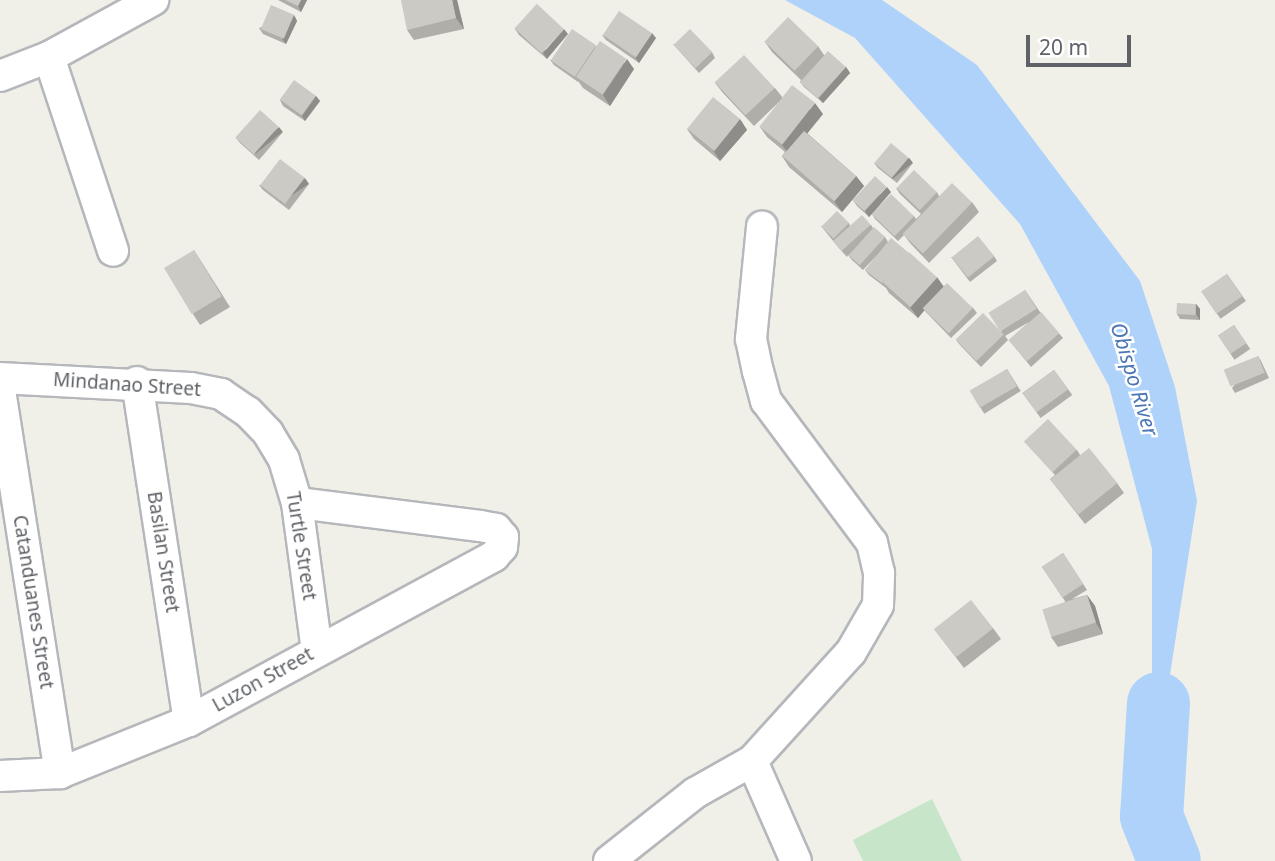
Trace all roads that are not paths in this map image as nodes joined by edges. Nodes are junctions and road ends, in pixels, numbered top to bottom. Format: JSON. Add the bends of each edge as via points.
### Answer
{"nodes":[{"id":1,"x":153,"y":0,"type":"edge"},
{"id":2,"x":49,"y":57,"type":"junction"},
{"id":3,"x":0,"y":76,"type":"edge"},
{"id":4,"x":762,"y":227,"type":"dead end"},
{"id":5,"x":113,"y":251,"type":"dead end"},
{"id":6,"x":0,"y":378,"type":"edge"},
{"id":7,"x":137,"y":382,"type":"junction"},
{"id":8,"x":0,"y":390,"type":"edge"},
{"id":9,"x":247,"y":412,"type":"joint"},
{"id":10,"x":297,"y":503,"type":"junction"},
{"id":11,"x":317,"y":651,"type":"junction"},
{"id":12,"x":188,"y":721,"type":"junction"},
{"id":13,"x":752,"y":761,"type":"junction"},
{"id":14,"x":60,"y":773,"type":"junction"},
{"id":15,"x":0,"y":776,"type":"edge"},
{"id":16,"x":609,"y":861,"type":"edge"},
{"id":17,"x":796,"y":861,"type":"edge"}],
"edges":[{"from":1,"to":2,"type":"street"},
{"from":2,"to":3,"type":"street"},
{"from":2,"to":5,"type":"street"},
{"from":4,"to":13,"type":"street","via":[[751,340],[766,401],[872,543],[879,573],[878,605],[851,652]]},
{"from":6,"to":7,"type":"street","name":"Mindanao Street"},
{"from":7,"to":9,"type":"street","name":"Mindanao Street","via":[[220,394]]},
{"from":7,"to":12,"type":"street","name":"Basilan Street"},
{"from":8,"to":14,"type":"street","name":"Catanduanes Street"},
{"from":9,"to":10,"type":"street","name":"Turtle Street","via":[[268,433],[284,460]]},
{"from":10,"to":11,"type":"street","name":"Turtle Street"},
{"from":10,"to":11,"type":"street","name":"Luzon Street","via":[[480,526],[496,529],[503,537],[494,556]]},
{"from":11,"to":12,"type":"street","name":"Luzon Street"},
{"from":12,"to":14,"type":"street","name":"Luzon Street"},
{"from":13,"to":16,"type":"street","via":[[695,793]]},
{"from":13,"to":17,"type":"street"},
{"from":14,"to":15,"type":"street","name":"Luzon Street"}]}
